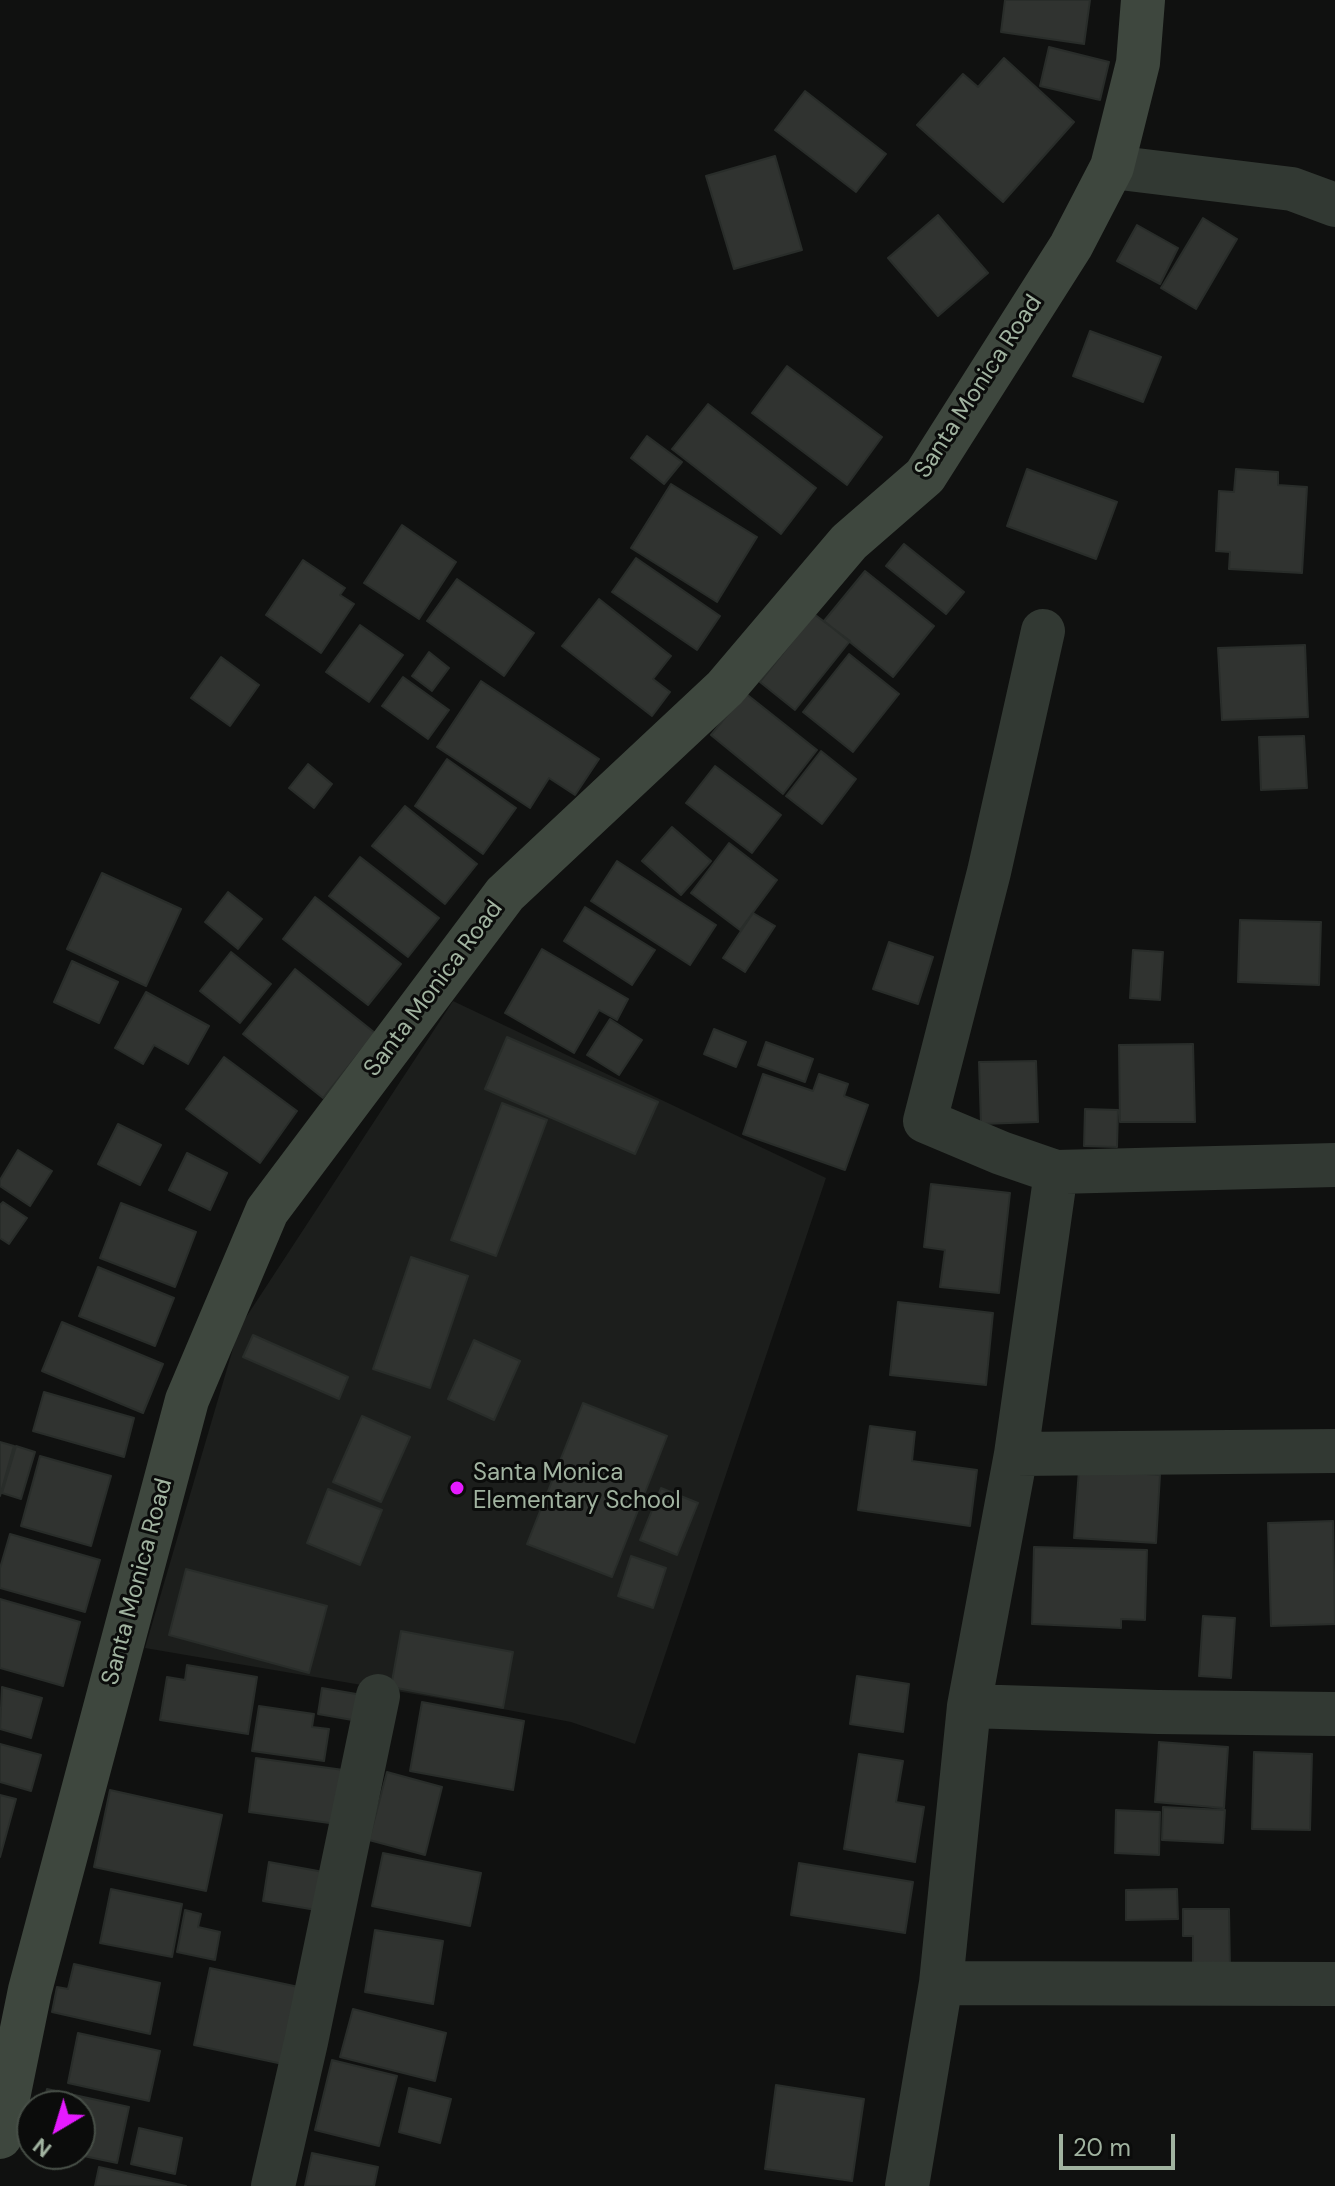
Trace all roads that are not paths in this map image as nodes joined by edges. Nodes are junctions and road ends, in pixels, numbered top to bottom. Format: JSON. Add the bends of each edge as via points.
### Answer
{"nodes":[{"id":1,"x":1143,"y":0,"type":"edge"},
{"id":2,"x":1112,"y":167,"type":"junction"},
{"id":3,"x":1335,"y":205,"type":"edge"},
{"id":4,"x":1043,"y":631,"type":"dead end"},
{"id":5,"x":1335,"y":1165,"type":"edge"},
{"id":6,"x":1056,"y":1172,"type":"junction"},
{"id":7,"x":1335,"y":1451,"type":"edge"},
{"id":8,"x":1016,"y":1454,"type":"junction"},
{"id":9,"x":378,"y":1696,"type":"dead end"},
{"id":10,"x":969,"y":1706,"type":"junction"},
{"id":11,"x":1335,"y":1714,"type":"edge"},
{"id":12,"x":941,"y":1983,"type":"junction"},
{"id":13,"x":1335,"y":1984,"type":"edge"},
{"id":14,"x":0,"y":2137,"type":"edge"},
{"id":15,"x":273,"y":2186,"type":"edge"},
{"id":16,"x":907,"y":2186,"type":"edge"}],
"edges":[{"from":1,"to":2,"type":"street","name":"Santa Monica Road","via":[[1138,63]]},
{"from":2,"to":3,"type":"street","via":[[1292,189]]},
{"from":2,"to":14,"type":"street","name":"Santa Monica Road","via":[[1071,246],[925,476],[849,542],[725,688],[505,894],[267,1211],[187,1400],[30,1990]]},
{"from":4,"to":6,"type":"street","via":[[925,1121]]},
{"from":5,"to":6,"type":"street"},
{"from":6,"to":8,"type":"street"},
{"from":7,"to":8,"type":"street"},
{"from":8,"to":10,"type":"street"},
{"from":9,"to":15,"type":"street"},
{"from":10,"to":11,"type":"street"},
{"from":10,"to":12,"type":"street"},
{"from":12,"to":13,"type":"street"},
{"from":12,"to":16,"type":"street"}]}
